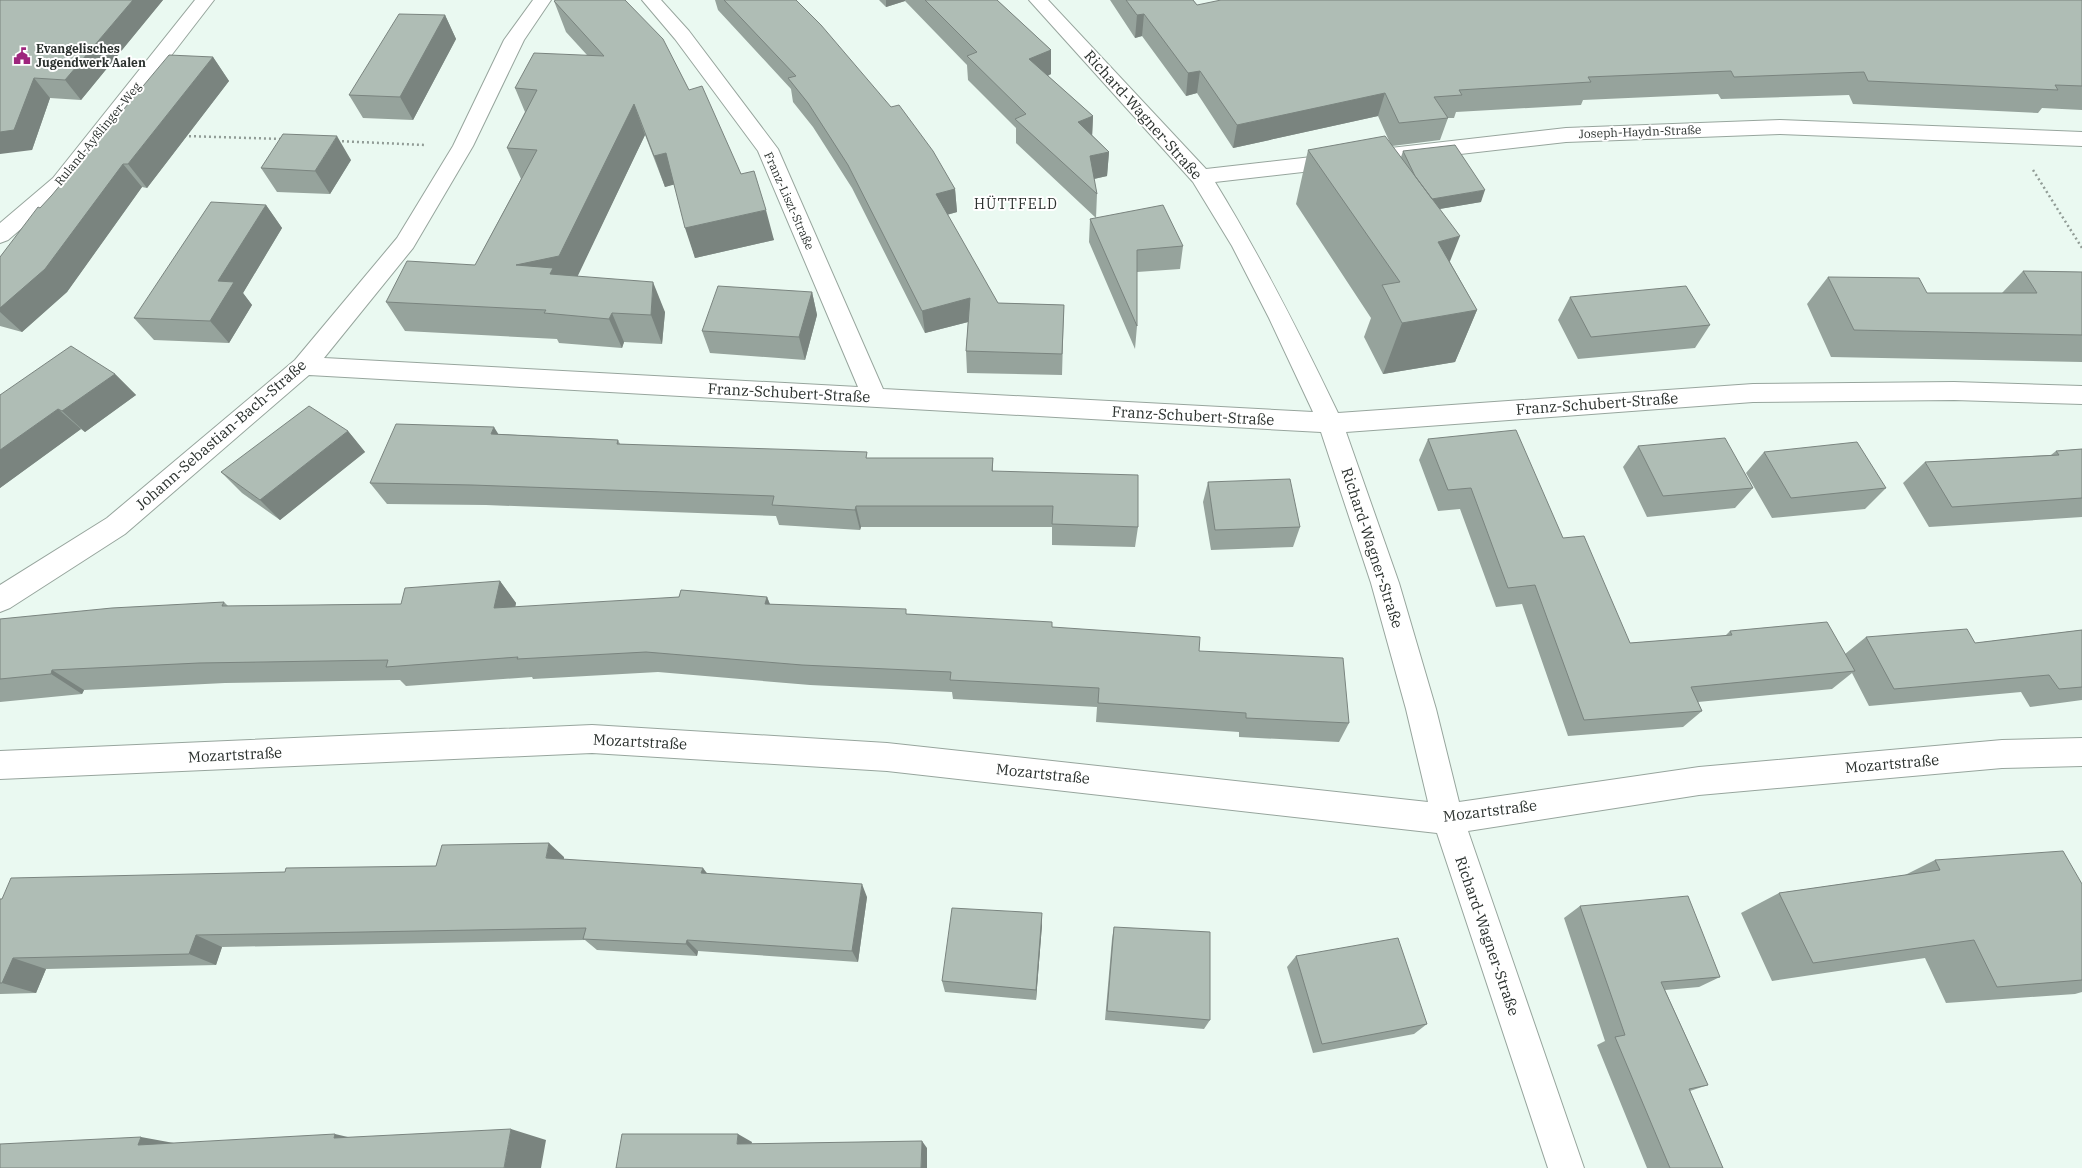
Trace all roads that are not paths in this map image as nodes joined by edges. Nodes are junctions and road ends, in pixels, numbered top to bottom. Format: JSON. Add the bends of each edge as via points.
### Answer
{"nodes":[{"id":1,"x":205,"y":0,"type":"edge"},
{"id":2,"x":542,"y":0,"type":"edge"},
{"id":3,"x":651,"y":0,"type":"edge"},
{"id":4,"x":1038,"y":0,"type":"edge"},
{"id":5,"x":2082,"y":139,"type":"edge"},
{"id":6,"x":1200,"y":177,"type":"junction"},
{"id":7,"x":0,"y":235,"type":"edge"},
{"id":8,"x":304,"y":366,"type":"junction"},
{"id":9,"x":2082,"y":394,"type":"edge"},
{"id":10,"x":875,"y":398,"type":"junction"},
{"id":11,"x":1330,"y":423,"type":"junction"},
{"id":12,"x":0,"y":600,"type":"edge"},
{"id":13,"x":2082,"y":752,"type":"edge"},
{"id":14,"x":0,"y":765,"type":"edge"},
{"id":15,"x":1448,"y":819,"type":"junction"},
{"id":16,"x":1566,"y":1168,"type":"edge"}],
"edges":[{"from":1,"to":7,"type":"street","name":"Ruland-Ayßlinger-Weg","via":[[61,183]]},
{"from":2,"to":8,"type":"street","name":"Johann-Sebastian-Bach-Straße","via":[[514,40],[463,146],[405,244]]},
{"from":3,"to":10,"type":"street","name":"Franz-Liszt-Straße","via":[[768,150]]},
{"from":4,"to":6,"type":"street","name":"Richard-Wagner-Straße"},
{"from":5,"to":6,"type":"street","name":"Joseph-Haydn-Straße","via":[[1780,127],[1566,135]]},
{"from":6,"to":11,"type":"street","name":"Richard-Wagner-Straße","via":[[1243,246]]},
{"from":8,"to":10,"type":"street","name":"Franz-Schubert-Straße"},
{"from":8,"to":12,"type":"street","name":"Johann-Sebastian-Bach-Straße","via":[[116,526]]},
{"from":9,"to":11,"type":"street","name":"Franz-Schubert-Straße","via":[[1954,391],[1753,393]]},
{"from":10,"to":11,"type":"street","name":"Franz-Schubert-Straße"},
{"from":11,"to":15,"type":"street","name":"Richard-Wagner-Straße","via":[[1385,583],[1421,708]]},
{"from":13,"to":15,"type":"street","name":"Mozartstraße","via":[[2002,754],[1699,781]]},
{"from":14,"to":15,"type":"street","name":"Mozartstraße","via":[[592,739],[887,757]]},
{"from":15,"to":16,"type":"street","name":"Richard-Wagner-Straße"}]}
